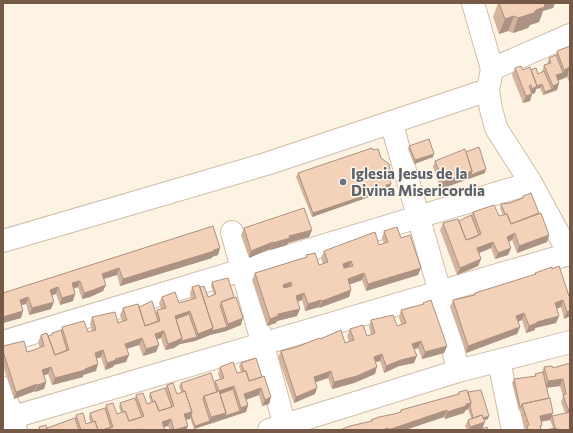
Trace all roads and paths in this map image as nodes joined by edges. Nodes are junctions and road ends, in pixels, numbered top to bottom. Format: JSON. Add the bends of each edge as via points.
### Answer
{"nodes":[{"id":1,"x":472,"y":3,"type":"edge"},
{"id":2,"x":570,"y":35,"type":"edge"},
{"id":3,"x":492,"y":69,"type":"junction"},
{"id":4,"x":488,"y":90,"type":"junction"},
{"id":5,"x":391,"y":122,"type":"junction"},
{"id":6,"x":531,"y":183,"type":"junction"},
{"id":7,"x":418,"y":217,"type":"junction"},
{"id":8,"x":232,"y":232,"type":"dead end"},
{"id":9,"x":3,"y":241,"type":"edge"},
{"id":10,"x":570,"y":255,"type":"edge"},
{"id":11,"x":242,"y":270,"type":"junction"},
{"id":12,"x":440,"y":292,"type":"junction"},
{"id":13,"x":3,"y":342,"type":"edge"},
{"id":14,"x":570,"y":342,"type":"edge"},
{"id":15,"x":262,"y":344,"type":"junction"},
{"id":16,"x":499,"y":361,"type":"junction"},
{"id":17,"x":458,"y":372,"type":"junction"},
{"id":18,"x":3,"y":388,"type":"edge"},
{"id":19,"x":10,"y":422,"type":"edge"},
{"id":20,"x":279,"y":428,"type":"edge"},
{"id":21,"x":512,"y":430,"type":"edge"}],
"edges":[{"from":1,"to":3,"type":"street"},
{"from":2,"to":3,"type":"street"},
{"from":3,"to":4,"type":"street"},
{"from":4,"to":5,"type":"street"},
{"from":4,"to":6,"type":"street","via":[[496,128]]},
{"from":5,"to":7,"type":"street"},
{"from":5,"to":9,"type":"street","via":[[266,164]]},
{"from":6,"to":7,"type":"street"},
{"from":6,"to":10,"type":"street"},
{"from":7,"to":11,"type":"street"},
{"from":7,"to":12,"type":"street"},
{"from":8,"to":11,"type":"street"},
{"from":10,"to":12,"type":"street"},
{"from":11,"to":13,"type":"street"},
{"from":11,"to":15,"type":"street"},
{"from":12,"to":15,"type":"street"},
{"from":12,"to":17,"type":"street"},
{"from":14,"to":16,"type":"street"},
{"from":15,"to":19,"type":"street"},
{"from":15,"to":20,"type":"street"},
{"from":16,"to":17,"type":"street"},
{"from":16,"to":21,"type":"street"},
{"from":17,"to":20,"type":"street"},
{"from":18,"to":19,"type":"street"}]}
